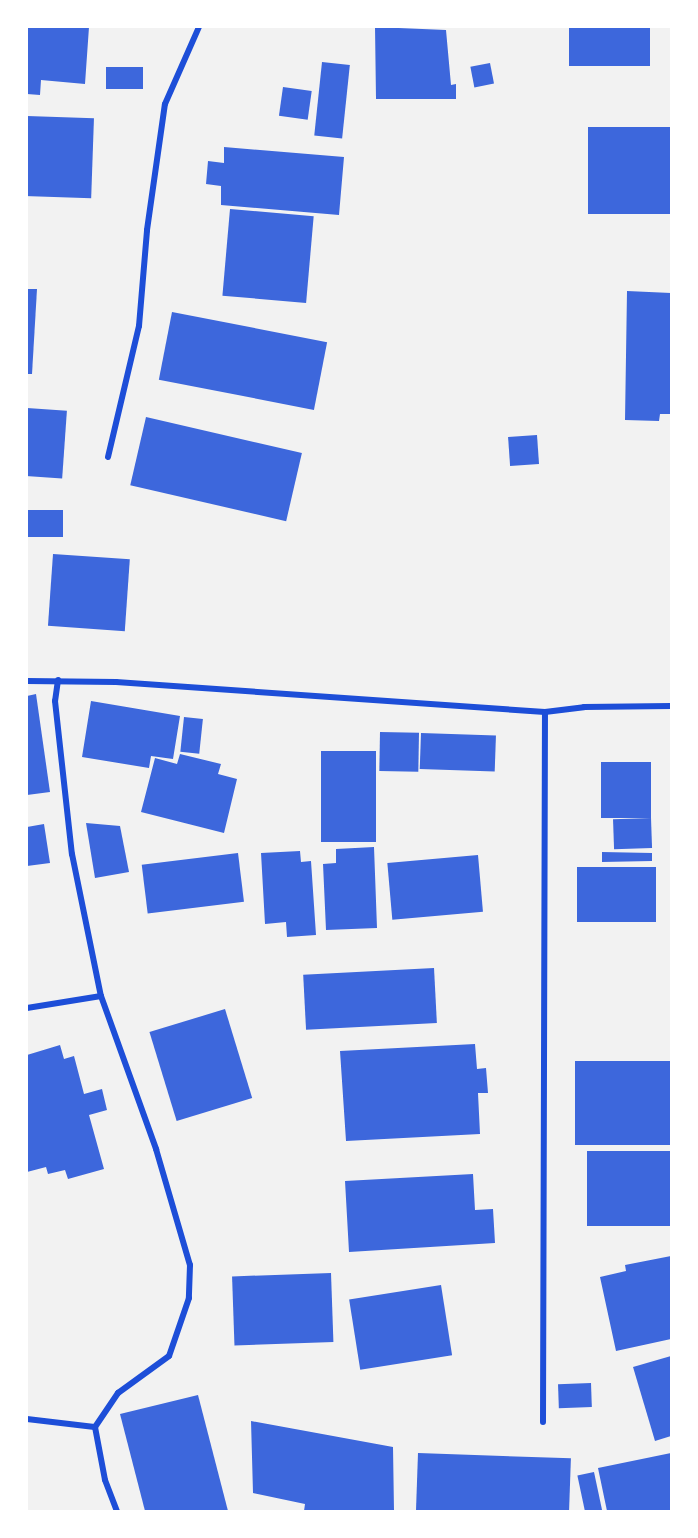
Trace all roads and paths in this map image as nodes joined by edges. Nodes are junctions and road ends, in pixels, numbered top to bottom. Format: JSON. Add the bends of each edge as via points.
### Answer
{"nodes":[{"id":1,"x":200,"y":27,"type":"edge"},
{"id":2,"x":108,"y":457,"type":"dead end"},
{"id":3,"x":58,"y":680,"type":"junction"},
{"id":4,"x":27,"y":681,"type":"edge"},
{"id":5,"x":671,"y":706,"type":"edge"},
{"id":6,"x":545,"y":712,"type":"junction"},
{"id":7,"x":101,"y":996,"type":"junction"},
{"id":8,"x":27,"y":1008,"type":"edge"},
{"id":9,"x":27,"y":1419,"type":"edge"},
{"id":10,"x":543,"y":1422,"type":"dead end"},
{"id":11,"x":95,"y":1427,"type":"junction"},
{"id":12,"x":117,"y":1511,"type":"edge"}],
"edges":[{"from":1,"to":2,"type":"street","via":[[165,104],[147,230],[139,326]]},
{"from":3,"to":4,"type":"street"},
{"from":3,"to":6,"type":"street"},
{"from":3,"to":7,"type":"street","via":[[55,701],[72,854]]},
{"from":5,"to":6,"type":"street","via":[[584,707]]},
{"from":6,"to":10,"type":"street"},
{"from":7,"to":8,"type":"street"},
{"from":7,"to":11,"type":"street","via":[[156,1149],[190,1265],[189,1298],[169,1356],[118,1393]]},
{"from":9,"to":11,"type":"street"},
{"from":11,"to":12,"type":"street","via":[[105,1480]]}]}
